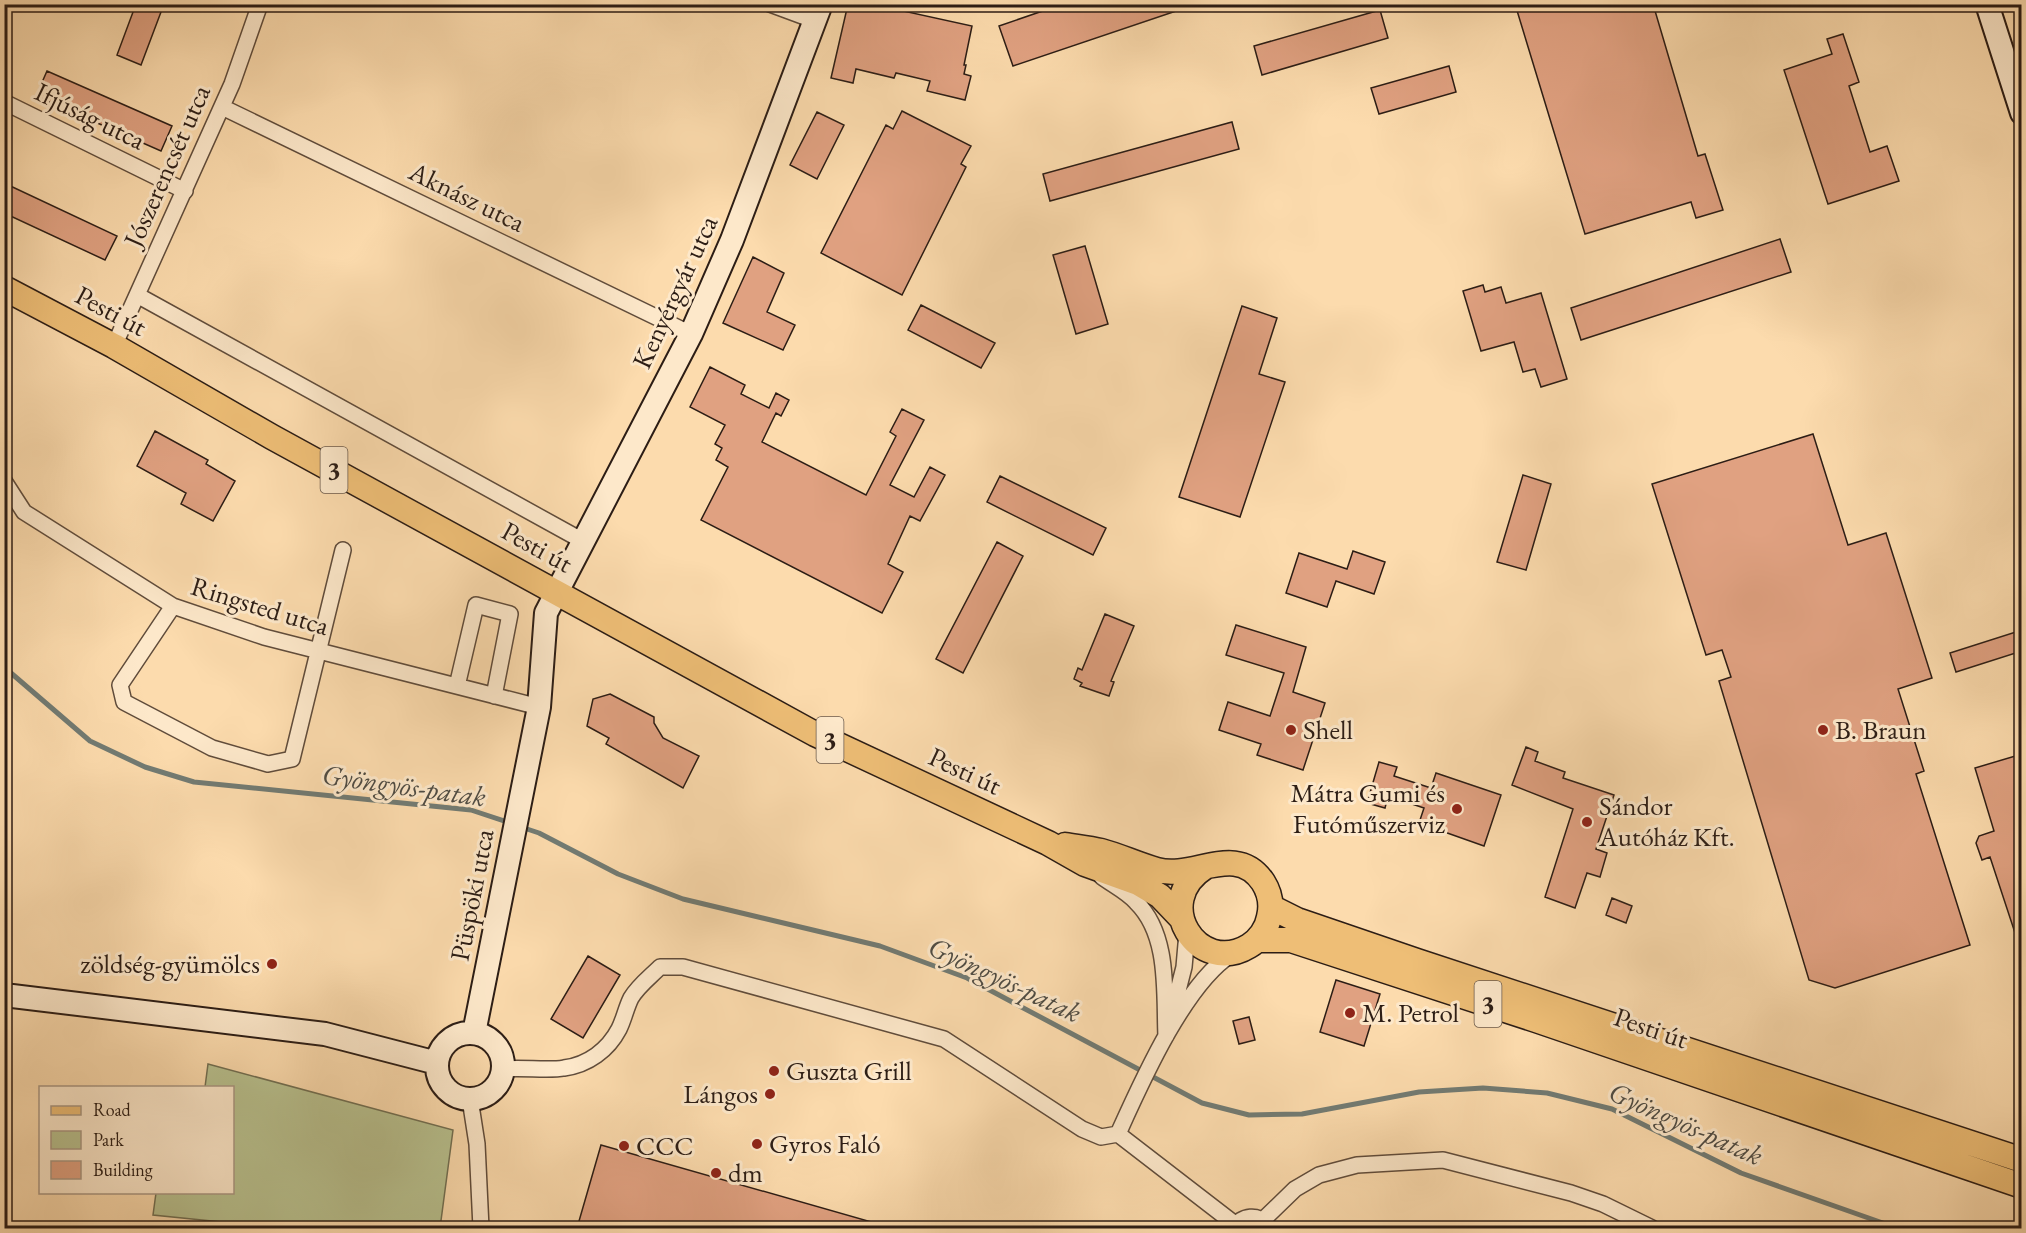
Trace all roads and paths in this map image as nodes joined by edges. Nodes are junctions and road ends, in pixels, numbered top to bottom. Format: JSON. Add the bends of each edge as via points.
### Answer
{"nodes":[{"id":1,"x":260,"y":4,"type":"edge"},
{"id":2,"x":770,"y":4,"type":"edge"},
{"id":3,"x":1987,"y":4,"type":"edge"},
{"id":4,"x":819,"y":13,"type":"edge"},
{"id":5,"x":4,"y":102,"type":"edge"},
{"id":6,"x":222,"y":107,"type":"junction"},
{"id":7,"x":2022,"y":112,"type":"edge"},
{"id":8,"x":185,"y":190,"type":"junction"},
{"id":9,"x":4,"y":288,"type":"edge"},
{"id":10,"x":137,"y":295,"type":"junction"},
{"id":11,"x":691,"y":334,"type":"junction"},
{"id":12,"x":114,"y":346,"type":"junction"},
{"id":13,"x":4,"y":481,"type":"edge"},
{"id":14,"x":583,"y":541,"type":"junction"},
{"id":15,"x":343,"y":550,"type":"dead end"},
{"id":16,"x":557,"y":592,"type":"junction"},
{"id":17,"x":172,"y":606,"type":"junction"},
{"id":18,"x":317,"y":650,"type":"junction"},
{"id":19,"x":457,"y":686,"type":"junction"},
{"id":20,"x":494,"y":696,"type":"junction"},
{"id":21,"x":539,"y":707,"type":"junction"},
{"id":22,"x":1048,"y":843,"type":"junction"},
{"id":23,"x":1085,"y":864,"type":"junction"},
{"id":24,"x":1205,"y":867,"type":"junction"},
{"id":25,"x":1271,"y":907,"type":"junction"},
{"id":26,"x":1184,"y":925,"type":"junction"},
{"id":27,"x":1257,"y":940,"type":"junction"},
{"id":28,"x":1236,"y":952,"type":"junction"},
{"id":29,"x":4,"y":995,"type":"edge"},
{"id":30,"x":474,"y":1033,"type":"junction"},
{"id":31,"x":1163,"y":1041,"type":"junction"},
{"id":32,"x":437,"y":1063,"type":"junction"},
{"id":33,"x":503,"y":1069,"type":"junction"},
{"id":34,"x":470,"y":1099,"type":"junction"},
{"id":35,"x":1118,"y":1134,"type":"junction"},
{"id":36,"x":2022,"y":1160,"type":"edge"},
{"id":37,"x":2022,"y":1186,"type":"edge"},
{"id":38,"x":1266,"y":1224,"type":"edge"},
{"id":39,"x":1235,"y":1227,"type":"edge"},
{"id":40,"x":481,"y":1228,"type":"edge"},
{"id":41,"x":1652,"y":1228,"type":"edge"}],
"edges":[{"from":1,"to":6,"type":"street","name":"Jószerencsét utca"},
{"from":2,"to":4,"type":"street"},
{"from":3,"to":7,"type":"street"},
{"from":4,"to":11,"type":"street","name":"Kenyérgyár utca","via":[[732,240]]},
{"from":5,"to":8,"type":"street","name":"Ifjúság utca"},
{"from":6,"to":8,"type":"street","name":"Jószerencsét utca"},
{"from":6,"to":11,"type":"street","name":"Aknász utca"},
{"from":8,"to":10,"type":"street","name":"Jószerencsét utca"},
{"from":9,"to":12,"type":"main road","name":"Pesti út","number":"3"},
{"from":10,"to":12,"type":"street","name":"Jószerencsét utca"},
{"from":10,"to":14,"type":"street"},
{"from":11,"to":14,"type":"street","name":"Kenyérgyár utca"},
{"from":12,"to":16,"type":"main road","name":"Pesti út","number":"3"},
{"from":13,"to":17,"type":"street","name":"Ringsted utca","via":[[24,512]]},
{"from":14,"to":16,"type":"street","name":"Kenyérgyár utca"},
{"from":15,"to":18,"type":"street"},
{"from":16,"to":21,"type":"street","name":"Püspöki utca","via":[[546,613]]},
{"from":16,"to":22,"type":"main road","name":"Pesti út","number":"3","via":[[815,734]]},
{"from":17,"to":18,"type":"street","name":"Ringsted utca"},
{"from":17,"to":18,"type":"street","via":[[120,685],[124,702],[212,748],[268,764],[292,759]]},
{"from":18,"to":19,"type":"street","name":"Ringsted utca"},
{"from":19,"to":20,"type":"street","name":"Ringsted utca"},
{"from":19,"to":20,"type":"street","via":[[476,605],[510,614]]},
{"from":20,"to":21,"type":"street","name":"Ringsted utca"},
{"from":21,"to":30,"type":"street","name":"Püspöki utca"},
{"from":22,"to":23,"type":"main road","name":"Pesti út","number":"3"},
{"from":22,"to":24,"type":"main road","name":"Pesti út","number":"3","via":[[1100,851],[1158,870],[1181,872]]},
{"from":23,"to":26,"type":"main road","name":"Pesti út","number":"3","via":[[1138,883],[1160,896]]},
{"from":23,"to":31,"type":"street","via":[[1137,902],[1152,926],[1161,953]]},
{"from":24,"to":25,"type":"main road","name":"Pesti út","number":"3","via":[[1222,862],[1249,868],[1267,889]]},
{"from":24,"to":26,"type":"main road","via":[[1185,886],[1180,902]]},
{"from":25,"to":27,"type":"main road","via":[[1267,925]]},
{"from":25,"to":36,"type":"main road","name":"Pesti út","number":"3","via":[[1308,924]]},
{"from":26,"to":28,"type":"main road","name":"Pesti út","number":"3","via":[[1206,948]]},
{"from":26,"to":31,"type":"street","via":[[1184,967]]},
{"from":27,"to":28,"type":"main road","name":"Pesti út","number":"3"},
{"from":27,"to":37,"type":"main road","name":"Pesti út","number":"3","via":[[1291,940]]},
{"from":28,"to":31,"type":"street","via":[[1208,973]]},
{"from":29,"to":32,"type":"street","via":[[325,1034]]},
{"from":30,"to":32,"type":"street","via":[[454,1036],[446,1043]]},
{"from":30,"to":33,"type":"street","via":[[497,1046]]},
{"from":31,"to":35,"type":"street"},
{"from":32,"to":34,"type":"street","via":[[447,1090]]},
{"from":33,"to":34,"type":"street","via":[[494,1089]]},
{"from":33,"to":35,"type":"street","via":[[563,1069],[588,1062],[618,1030],[631,998],[660,967],[683,968],[944,1039],[1082,1129],[1101,1137]]},
{"from":34,"to":40,"type":"street","via":[[477,1144]]},
{"from":35,"to":39,"type":"street"},
{"from":38,"to":39,"type":"street","via":[[1248,1217]]},
{"from":38,"to":41,"type":"street","via":[[1295,1189],[1319,1175],[1357,1165],[1443,1160],[1571,1193]]}]}
